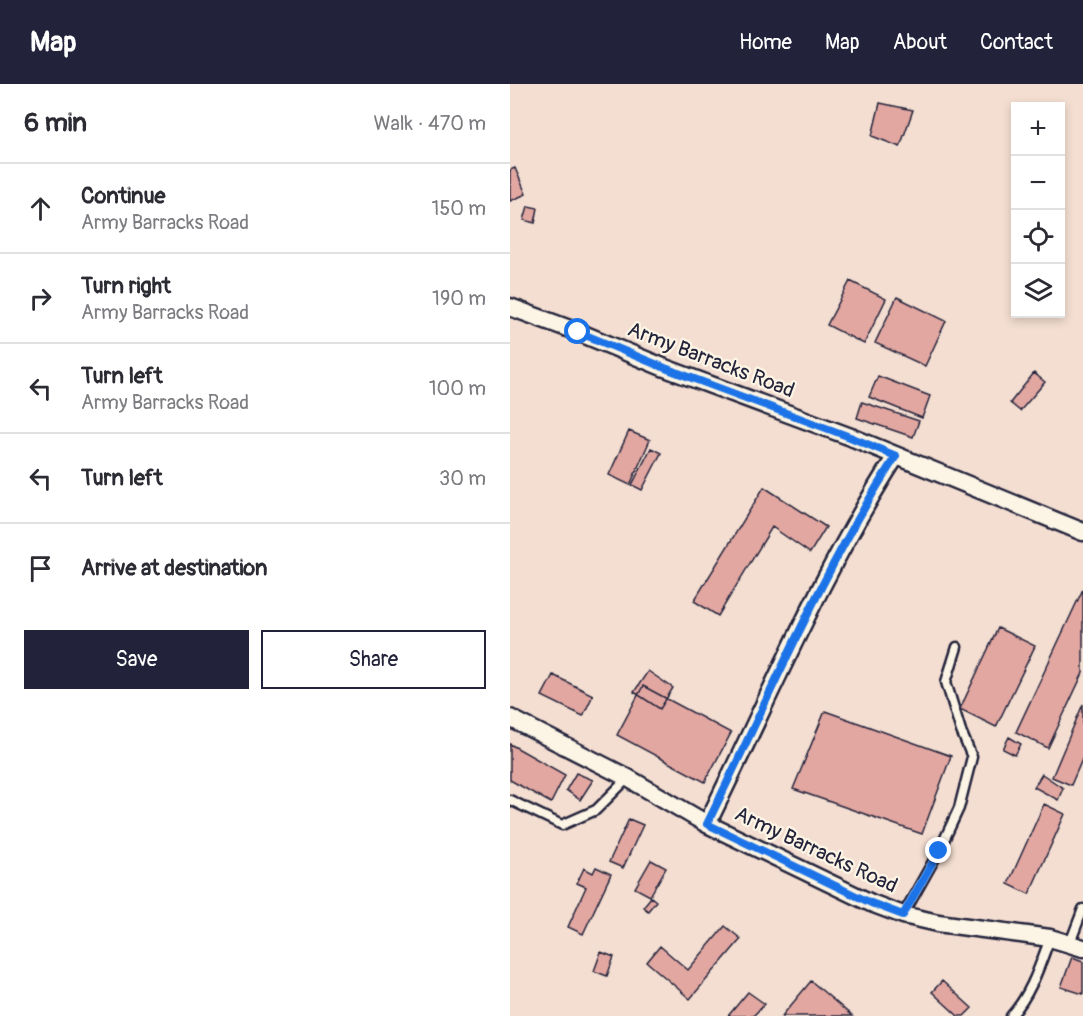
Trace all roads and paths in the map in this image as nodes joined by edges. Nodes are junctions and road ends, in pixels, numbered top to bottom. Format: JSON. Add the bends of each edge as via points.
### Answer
{"nodes":[{"id":1,"x":510,"y":307,"type":"edge"},
{"id":2,"x":896,"y":456,"type":"junction"},
{"id":3,"x":1083,"y":532,"type":"edge"},
{"id":4,"x":957,"y":646,"type":"dead end"},
{"id":5,"x":510,"y":718,"type":"edge"},
{"id":6,"x":627,"y":778,"type":"junction"},
{"id":7,"x":510,"y":800,"type":"edge"},
{"id":8,"x":707,"y":824,"type":"junction"},
{"id":9,"x":1083,"y":909,"type":"edge"},
{"id":10,"x":903,"y":915,"type":"junction"},
{"id":11,"x":1050,"y":938,"type":"junction"},
{"id":12,"x":1077,"y":946,"type":"edge"},
{"id":13,"x":1011,"y":1016,"type":"edge"}],
"edges":[{"from":1,"to":2,"type":"street","name":"Army Barracks Road"},
{"from":2,"to":3,"type":"street","name":"Army Barracks Road"},
{"from":2,"to":8,"type":"street","name":"Army Barracks Road","via":[[834,560]]},
{"from":4,"to":10,"type":"lane","via":[[946,682],[972,757],[959,808]]},
{"from":5,"to":6,"type":"street","name":"Army Barracks Road"},
{"from":6,"to":7,"type":"lane","via":[[596,810],[562,825]]},
{"from":6,"to":8,"type":"street","name":"Army Barracks Road"},
{"from":8,"to":10,"type":"street","name":"Army Barracks Road"},
{"from":9,"to":12,"type":"lane"},
{"from":10,"to":11,"type":"street","name":"Army Barracks Road"},
{"from":11,"to":12,"type":"street","name":"Army Barracks Road"},
{"from":11,"to":13,"type":"lane","via":[[1037,975]]}]}
